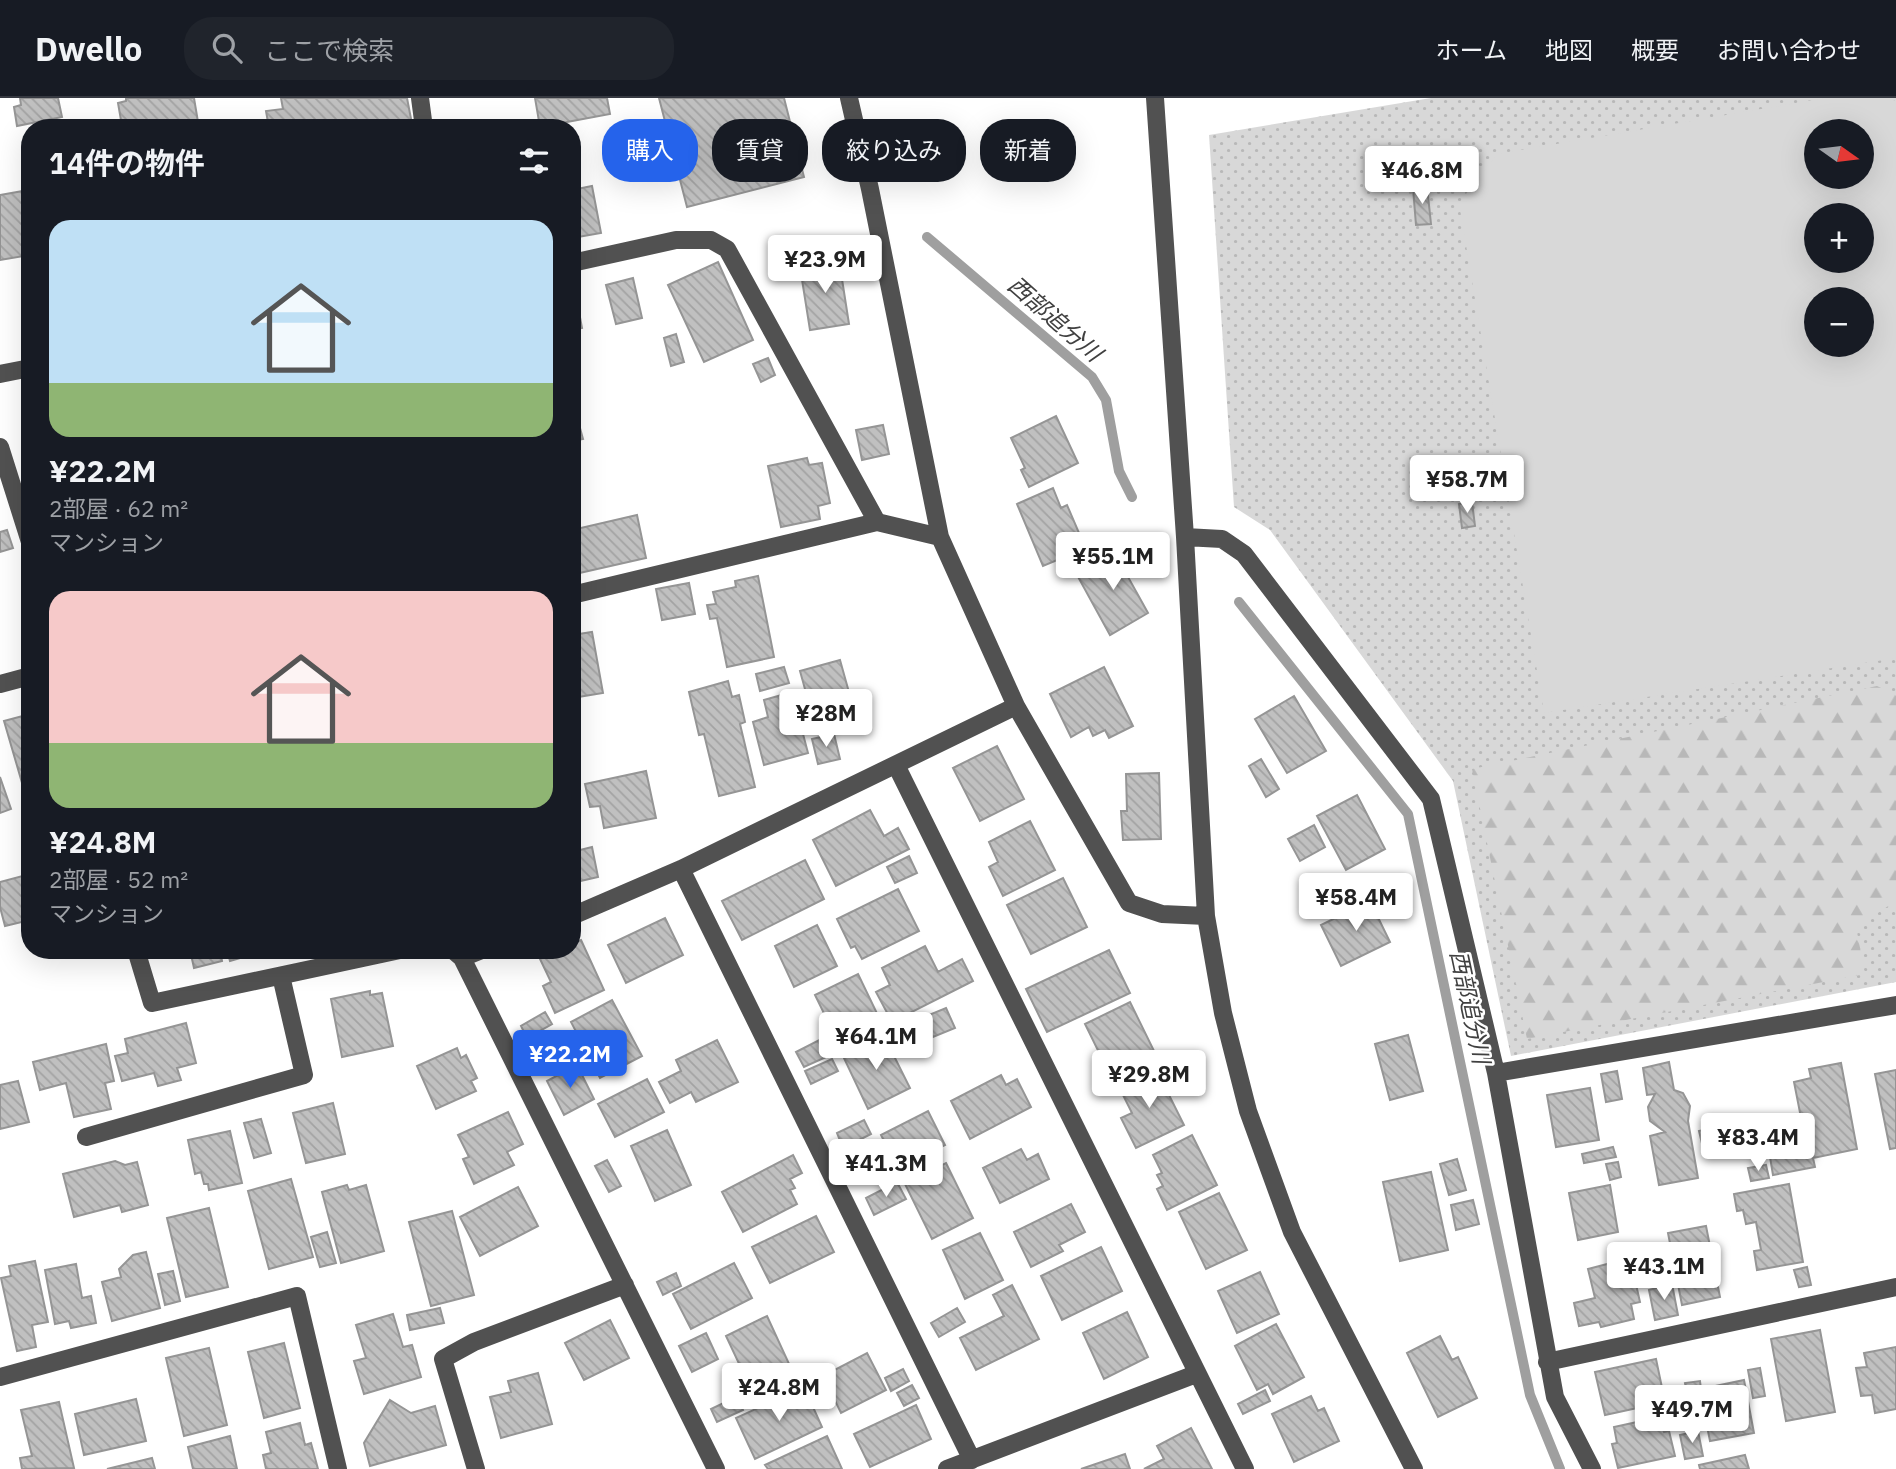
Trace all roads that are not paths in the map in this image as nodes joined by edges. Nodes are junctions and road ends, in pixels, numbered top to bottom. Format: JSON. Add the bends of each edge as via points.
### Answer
{"nodes":[{"id":1,"x":420,"y":98,"type":"edge"},
{"id":2,"x":849,"y":98,"type":"edge"},
{"id":3,"x":1155,"y":98,"type":"edge"},
{"id":4,"x":423,"y":119,"type":"edge"},
{"id":5,"x":581,"y":261,"type":"edge"},
{"id":6,"x":21,"y":370,"type":"edge"},
{"id":7,"x":0,"y":374,"type":"edge"},
{"id":8,"x":0,"y":447,"type":"edge"},
{"id":9,"x":21,"y":514,"type":"edge"},
{"id":10,"x":877,"y":522,"type":"junction"},
{"id":11,"x":940,"y":537,"type":"junction"},
{"id":12,"x":1185,"y":537,"type":"junction"},
{"id":13,"x":581,"y":593,"type":"edge"},
{"id":14,"x":21,"y":678,"type":"edge"},
{"id":15,"x":0,"y":684,"type":"edge"},
{"id":16,"x":1016,"y":706,"type":"junction"},
{"id":17,"x":895,"y":765,"type":"junction"},
{"id":18,"x":681,"y":869,"type":"junction"},
{"id":19,"x":581,"y":912,"type":"edge"},
{"id":20,"x":1206,"y":916,"type":"junction"},
{"id":21,"x":139,"y":959,"type":"edge"},
{"id":22,"x":359,"y":959,"type":"edge"},
{"id":23,"x":460,"y":959,"type":"edge"},
{"id":24,"x":281,"y":976,"type":"junction"},
{"id":25,"x":1896,"y":1005,"type":"edge"},
{"id":26,"x":1496,"y":1073,"type":"junction"},
{"id":27,"x":86,"y":1137,"type":"dead end"},
{"id":28,"x":625,"y":1285,"type":"junction"},
{"id":29,"x":1896,"y":1287,"type":"edge"},
{"id":30,"x":1547,"y":1362,"type":"junction"},
{"id":31,"x":1196,"y":1374,"type":"junction"},
{"id":32,"x":0,"y":1377,"type":"edge"},
{"id":33,"x":972,"y":1460,"type":"junction"},
{"id":34,"x":338,"y":1469,"type":"edge"},
{"id":35,"x":476,"y":1469,"type":"edge"},
{"id":36,"x":716,"y":1469,"type":"edge"},
{"id":37,"x":947,"y":1469,"type":"edge"},
{"id":38,"x":1245,"y":1469,"type":"edge"},
{"id":39,"x":1414,"y":1469,"type":"edge"},
{"id":40,"x":1592,"y":1469,"type":"edge"}],
"edges":[{"from":1,"to":4,"type":"street"},
{"from":2,"to":11,"type":"street"},
{"from":3,"to":12,"type":"street"},
{"from":5,"to":10,"type":"street","via":[[676,240],[710,240],[727,249]]},
{"from":6,"to":7,"type":"street"},
{"from":8,"to":9,"type":"street"},
{"from":10,"to":11,"type":"street"},
{"from":10,"to":13,"type":"street"},
{"from":11,"to":16,"type":"street"},
{"from":12,"to":20,"type":"street"},
{"from":12,"to":26,"type":"street","via":[[1222,539],[1244,554],[1431,799]]},
{"from":14,"to":15,"type":"street"},
{"from":16,"to":17,"type":"street"},
{"from":16,"to":20,"type":"street","via":[[1129,903],[1162,914]]},
{"from":17,"to":18,"type":"street"},
{"from":17,"to":31,"type":"street"},
{"from":18,"to":19,"type":"street"},
{"from":18,"to":33,"type":"street"},
{"from":20,"to":39,"type":"street","via":[[1223,1013],[1248,1111],[1292,1232]]},
{"from":21,"to":24,"type":"street","via":[[152,1003]]},
{"from":22,"to":24,"type":"street"},
{"from":23,"to":28,"type":"street"},
{"from":24,"to":27,"type":"street","via":[[304,1075]]},
{"from":25,"to":26,"type":"street"},
{"from":26,"to":30,"type":"street"},
{"from":28,"to":35,"type":"street","via":[[474,1342],[443,1359]]},
{"from":28,"to":36,"type":"street"},
{"from":29,"to":30,"type":"street"},
{"from":30,"to":40,"type":"street","via":[[1555,1397]]},
{"from":31,"to":33,"type":"street"},
{"from":31,"to":38,"type":"street"},
{"from":32,"to":34,"type":"street","via":[[297,1296]]},
{"from":33,"to":37,"type":"street"}]}
